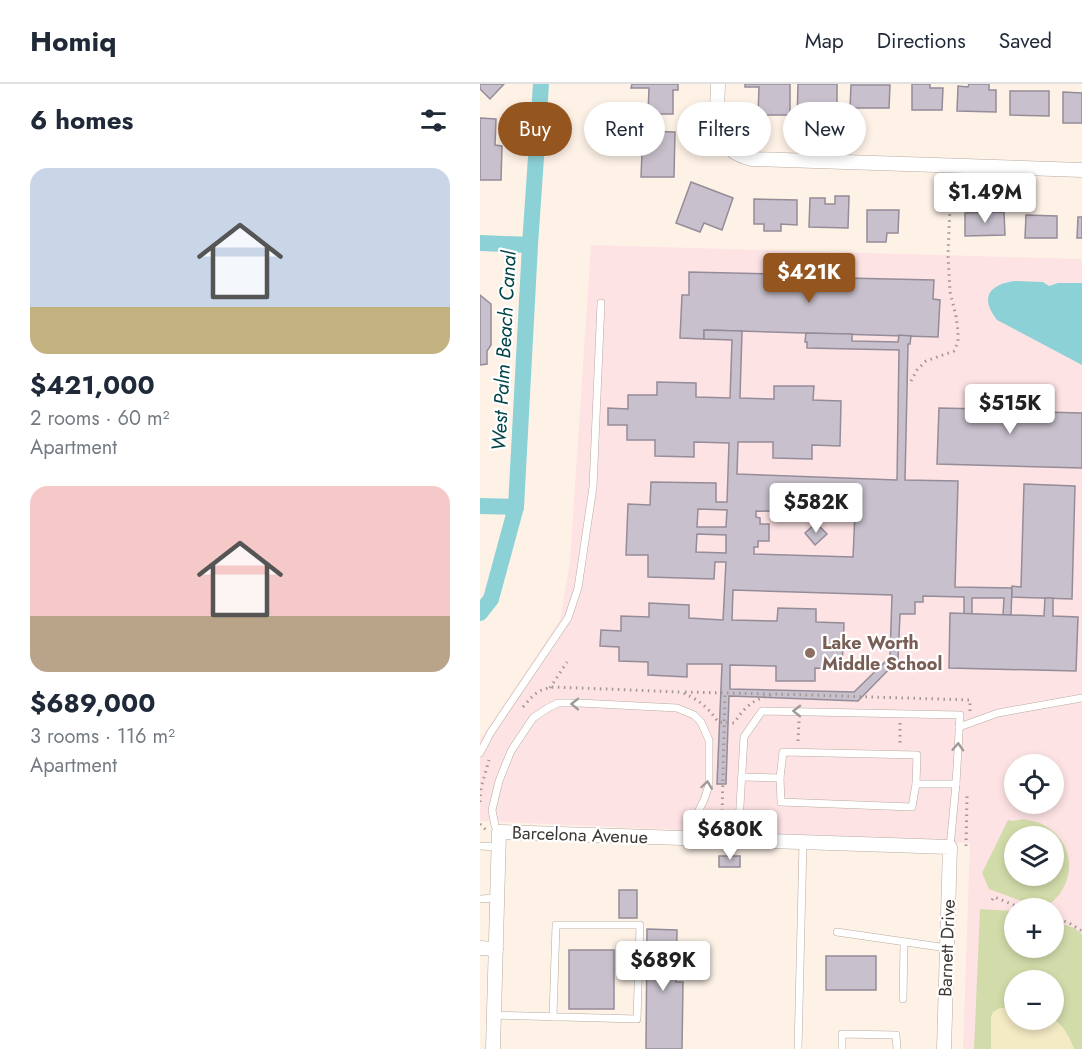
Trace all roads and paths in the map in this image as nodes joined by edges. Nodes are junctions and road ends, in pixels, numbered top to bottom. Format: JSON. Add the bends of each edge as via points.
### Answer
{"nodes":[{"id":1,"x":718,"y":84,"type":"edge"},
{"id":2,"x":1082,"y":170,"type":"edge"},
{"id":3,"x":951,"y":181,"type":"dead end"},
{"id":4,"x":601,"y":303,"type":"dead end"},
{"id":5,"x":911,"y":381,"type":"dead end"},
{"id":6,"x":567,"y":662,"type":"dead end"},
{"id":7,"x":550,"y":687,"type":"junction"},
{"id":8,"x":680,"y":692,"type":"junction"},
{"id":9,"x":725,"y":693,"type":"junction"},
{"id":10,"x":775,"y":694,"type":"junction"},
{"id":11,"x":1082,"y":698,"type":"edge"},
{"id":12,"x":520,"y":710,"type":"dead end"},
{"id":13,"x":725,"y":723,"type":"junction"},
{"id":14,"x":970,"y":723,"type":"junction"},
{"id":15,"x":959,"y":727,"type":"junction"},
{"id":16,"x":480,"y":753,"type":"edge"},
{"id":17,"x":492,"y":753,"type":"dead end"},
{"id":18,"x":742,"y":777,"type":"junction"},
{"id":19,"x":780,"y":778,"type":"junction"},
{"id":20,"x":916,"y":784,"type":"junction"},
{"id":21,"x":956,"y":784,"type":"junction"},
{"id":22,"x":968,"y":786,"type":"dead end"},
{"id":23,"x":480,"y":802,"type":"edge"},
{"id":24,"x":722,"y":817,"type":"dead end"},
{"id":25,"x":499,"y":832,"type":"junction"},
{"id":26,"x":685,"y":838,"type":"junction"},
{"id":27,"x":738,"y":840,"type":"junction"},
{"id":28,"x":803,"y":842,"type":"junction"},
{"id":29,"x":480,"y":846,"type":"edge"},
{"id":30,"x":966,"y":846,"type":"dead end"},
{"id":31,"x":498,"y":847,"type":"junction"},
{"id":32,"x":950,"y":847,"type":"junction"},
{"id":33,"x":497,"y":898,"type":"junction"},
{"id":34,"x":480,"y":899,"type":"edge"},
{"id":35,"x":992,"y":900,"type":"dead end"},
{"id":36,"x":1004,"y":901,"type":"edge"},
{"id":37,"x":1064,"y":921,"type":"edge"},
{"id":38,"x":1082,"y":931,"type":"edge"},
{"id":39,"x":837,"y":932,"type":"dead end"},
{"id":40,"x":904,"y":942,"type":"junction"},
{"id":41,"x":480,"y":948,"type":"edge"},
{"id":42,"x":947,"y":948,"type":"junction"},
{"id":43,"x":496,"y":949,"type":"junction"},
{"id":44,"x":903,"y":999,"type":"dead end"},
{"id":45,"x":494,"y":1015,"type":"junction"},
{"id":46,"x":553,"y":1017,"type":"junction"},
{"id":47,"x":493,"y":1049,"type":"edge"},
{"id":48,"x":798,"y":1049,"type":"edge"},
{"id":49,"x":842,"y":1049,"type":"edge"},
{"id":50,"x":897,"y":1049,"type":"edge"},
{"id":51,"x":944,"y":1049,"type":"edge"}],
"edges":[{"from":1,"to":2,"type":"street","via":[[718,130],[731,150],[752,159]]},
{"from":3,"to":5,"type":"path","via":[[950,292],[958,342],[954,351],[926,361]]},
{"from":4,"to":16,"type":"lane","via":[[593,487],[578,588],[568,618]]},
{"from":6,"to":7,"type":"path"},
{"from":7,"to":8,"type":"path"},
{"from":7,"to":12,"type":"path","via":[[536,692]]},
{"from":8,"to":9,"type":"path"},
{"from":8,"to":13,"type":"path","via":[[702,703],[718,722]]},
{"from":9,"to":10,"type":"path"},
{"from":9,"to":13,"type":"path"},
{"from":10,"to":13,"type":"path","via":[[753,701],[734,723]]},
{"from":10,"to":14,"type":"path","via":[[970,700]]},
{"from":11,"to":14,"type":"lane","via":[[998,713]]},
{"from":13,"to":24,"type":"path"},
{"from":14,"to":15,"type":"lane"},
{"from":15,"to":18,"type":"lane","one_way":true,"via":[[960,714],[762,711],[744,737]]},
{"from":21,"to":15,"type":"lane","one_way":true},
{"from":17,"to":23,"type":"path"},
{"from":18,"to":19,"type":"lane"},
{"from":18,"to":27,"type":"lane"},
{"from":19,"to":20,"type":"lane","via":[[781,802],[912,807]]},
{"from":19,"to":20,"type":"lane","via":[[783,752],[917,755]]},
{"from":20,"to":21,"type":"lane"},
{"from":21,"to":32,"type":"lane"},
{"from":22,"to":30,"type":"path"},
{"from":25,"to":26,"type":"street","name":"Barcelona Avenue"},
{"from":26,"to":25,"type":"lane","one_way":true,"via":[[709,785],[709,741],[701,722],[677,708],[600,704],[558,704],[533,718],[511,751],[499,781],[492,810]]},
{"from":25,"to":31,"type":"street"},
{"from":26,"to":27,"type":"street","name":"Barcelona Avenue"},
{"from":27,"to":28,"type":"street","name":"Barcelona Avenue"},
{"from":28,"to":32,"type":"street","name":"Barcelona Avenue"},
{"from":28,"to":48,"type":"lane"},
{"from":29,"to":31,"type":"lane"},
{"from":31,"to":33,"type":"street"},
{"from":32,"to":42,"type":"street","name":"Barnett Drive"},
{"from":33,"to":34,"type":"lane"},
{"from":33,"to":43,"type":"street"},
{"from":35,"to":36,"type":"path","via":[[994,897]]},
{"from":37,"to":38,"type":"path"},
{"from":39,"to":40,"type":"lane"},
{"from":40,"to":42,"type":"lane"},
{"from":40,"to":44,"type":"lane"},
{"from":41,"to":43,"type":"street"},
{"from":42,"to":51,"type":"street","name":"Barnett Drive"},
{"from":43,"to":45,"type":"street"},
{"from":45,"to":46,"type":"lane"},
{"from":45,"to":47,"type":"street"},
{"from":46,"to":46,"type":"lane","via":[[637,1019],[640,925],[556,925]]},
{"from":49,"to":50,"type":"lane","via":[[842,1034],[896,1035]]}]}
